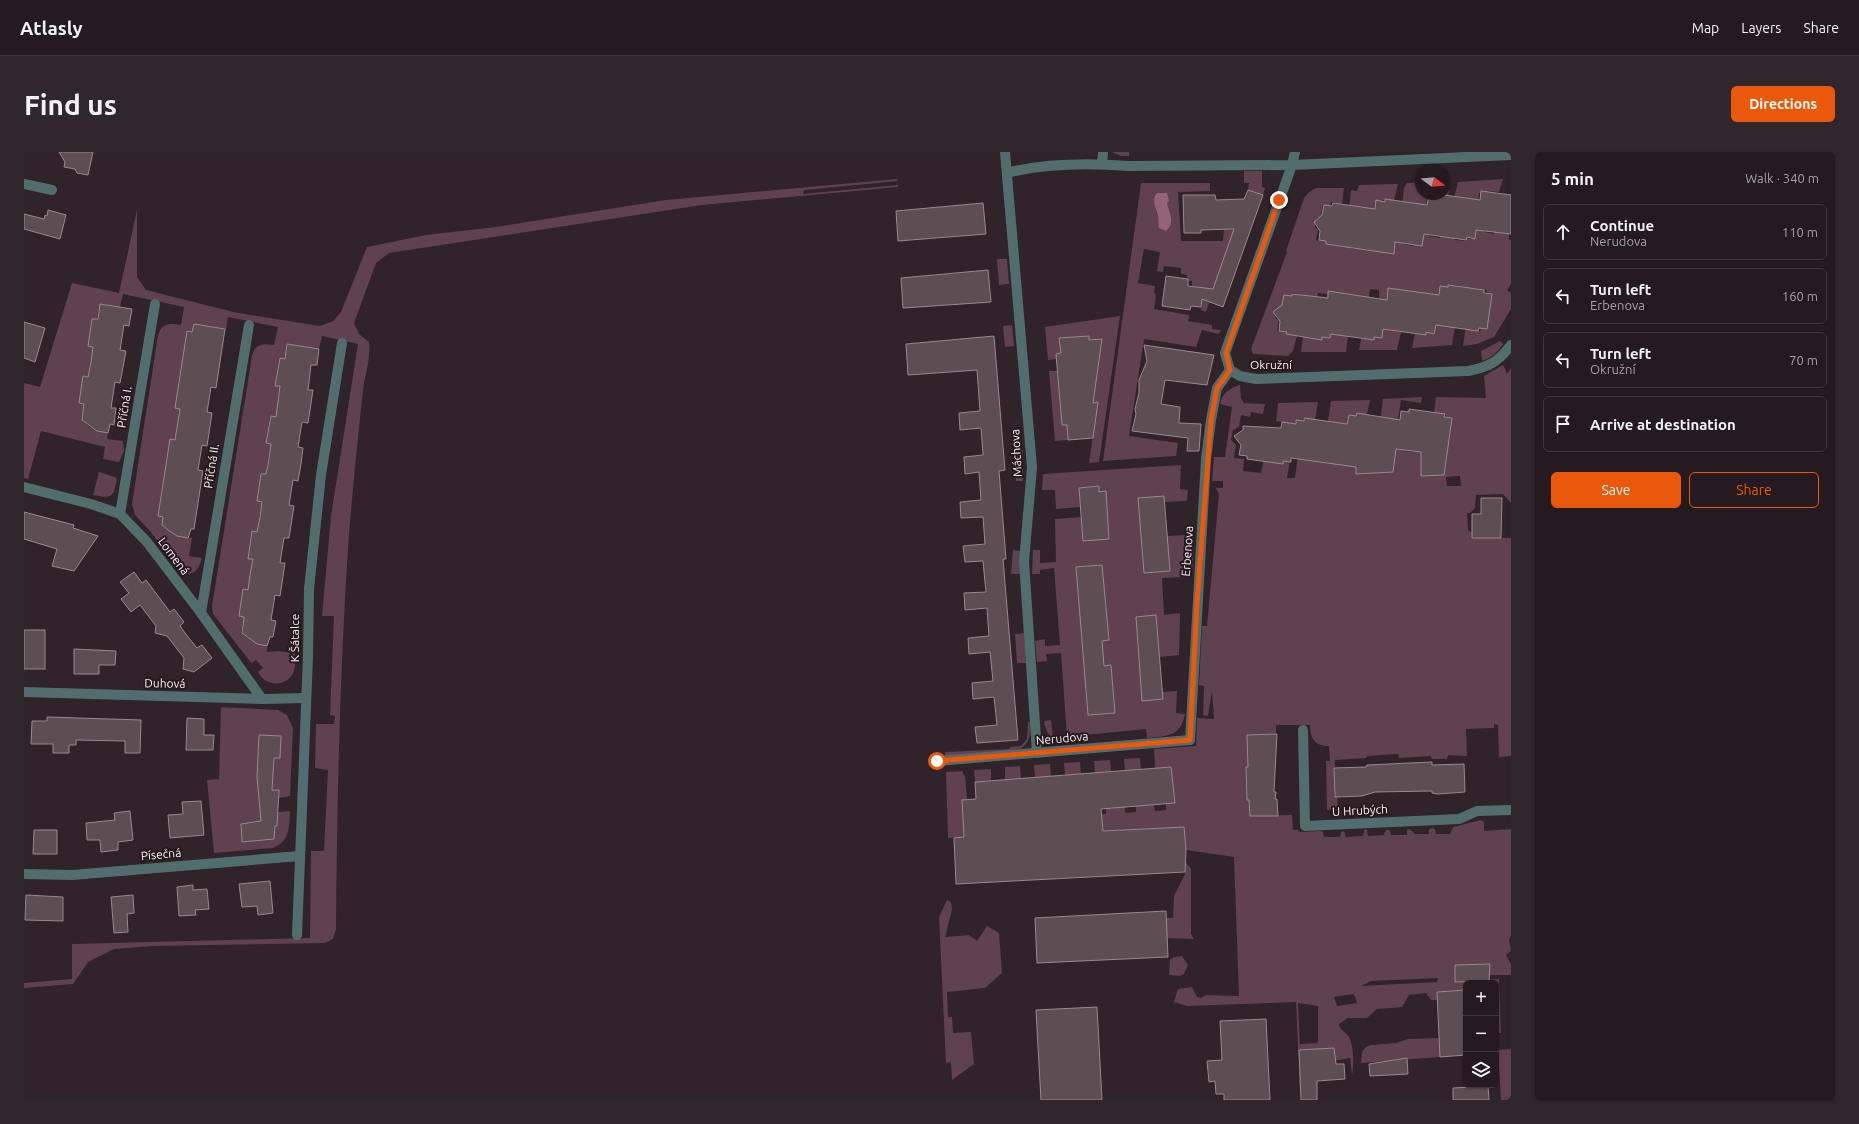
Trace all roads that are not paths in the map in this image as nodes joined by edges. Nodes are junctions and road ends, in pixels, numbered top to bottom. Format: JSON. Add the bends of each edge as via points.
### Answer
{"nodes":[{"id":1,"x":1005,"y":152,"type":"edge"},
{"id":2,"x":1103,"y":152,"type":"edge"},
{"id":3,"x":1295,"y":152,"type":"edge"},
{"id":4,"x":1511,"y":155,"type":"edge"},
{"id":5,"x":1102,"y":164,"type":"junction"},
{"id":6,"x":1292,"y":165,"type":"junction"},
{"id":7,"x":1006,"y":173,"type":"junction"},
{"id":8,"x":24,"y":184,"type":"edge"},
{"id":9,"x":52,"y":190,"type":"dead end"},
{"id":10,"x":154,"y":304,"type":"dead end"},
{"id":11,"x":249,"y":325,"type":"dead end"},
{"id":12,"x":342,"y":343,"type":"dead end"},
{"id":13,"x":1511,"y":345,"type":"edge"},
{"id":14,"x":1230,"y":370,"type":"junction"},
{"id":15,"x":24,"y":487,"type":"edge"},
{"id":16,"x":120,"y":514,"type":"junction"},
{"id":17,"x":200,"y":613,"type":"junction"},
{"id":18,"x":24,"y":692,"type":"edge"},
{"id":19,"x":306,"y":698,"type":"junction"},
{"id":20,"x":262,"y":699,"type":"junction"},
{"id":21,"x":1303,"y":730,"type":"dead end"},
{"id":22,"x":1190,"y":740,"type":"joint"},
{"id":23,"x":1037,"y":753,"type":"junction"},
{"id":24,"x":937,"y":761,"type":"dead end"},
{"id":25,"x":1511,"y":810,"type":"edge"},
{"id":26,"x":300,"y":856,"type":"junction"},
{"id":27,"x":24,"y":874,"type":"edge"},
{"id":28,"x":297,"y":935,"type":"dead end"}],
"edges":[{"from":1,"to":7,"type":"street","name":"Máchova"},
{"from":2,"to":5,"type":"street"},
{"from":3,"to":6,"type":"street"},
{"from":4,"to":6,"type":"street"},
{"from":5,"to":6,"type":"street"},
{"from":5,"to":7,"type":"street","via":[[1031,167]]},
{"from":6,"to":14,"type":"street","via":[[1226,353]]},
{"from":7,"to":23,"type":"street","name":"Máchova","via":[[1032,467],[1024,562]]},
{"from":8,"to":9,"type":"street"},
{"from":10,"to":16,"type":"street","name":"Příčná I."},
{"from":11,"to":17,"type":"street","name":"Příčná II."},
{"from":12,"to":19,"type":"street","name":"K Šátalce","via":[[308,588]]},
{"from":13,"to":14,"type":"street","name":"Okružní","via":[[1499,359],[1483,368],[1468,371],[1256,378],[1240,376]]},
{"from":14,"to":22,"type":"street","name":"Erbenova","via":[[1217,388],[1211,420],[1197,602]]},
{"from":15,"to":16,"type":"street","name":"Lomená"},
{"from":16,"to":17,"type":"street","name":"Lomená","via":[[147,542]]},
{"from":17,"to":20,"type":"street","name":"Lomená"},
{"from":18,"to":20,"type":"street","name":"Duhová"},
{"from":19,"to":20,"type":"street","name":"Duhová"},
{"from":19,"to":26,"type":"street","name":"K Šátalce"},
{"from":21,"to":25,"type":"street","name":"U Hrubých","via":[[1305,826],[1459,819],[1477,811]]},
{"from":22,"to":23,"type":"street","name":"Nerudova"},
{"from":23,"to":24,"type":"street","name":"Nerudova"},
{"from":26,"to":27,"type":"street","name":"Písečná","via":[[72,875]]},
{"from":26,"to":28,"type":"street","name":"K Šátalce"}]}
